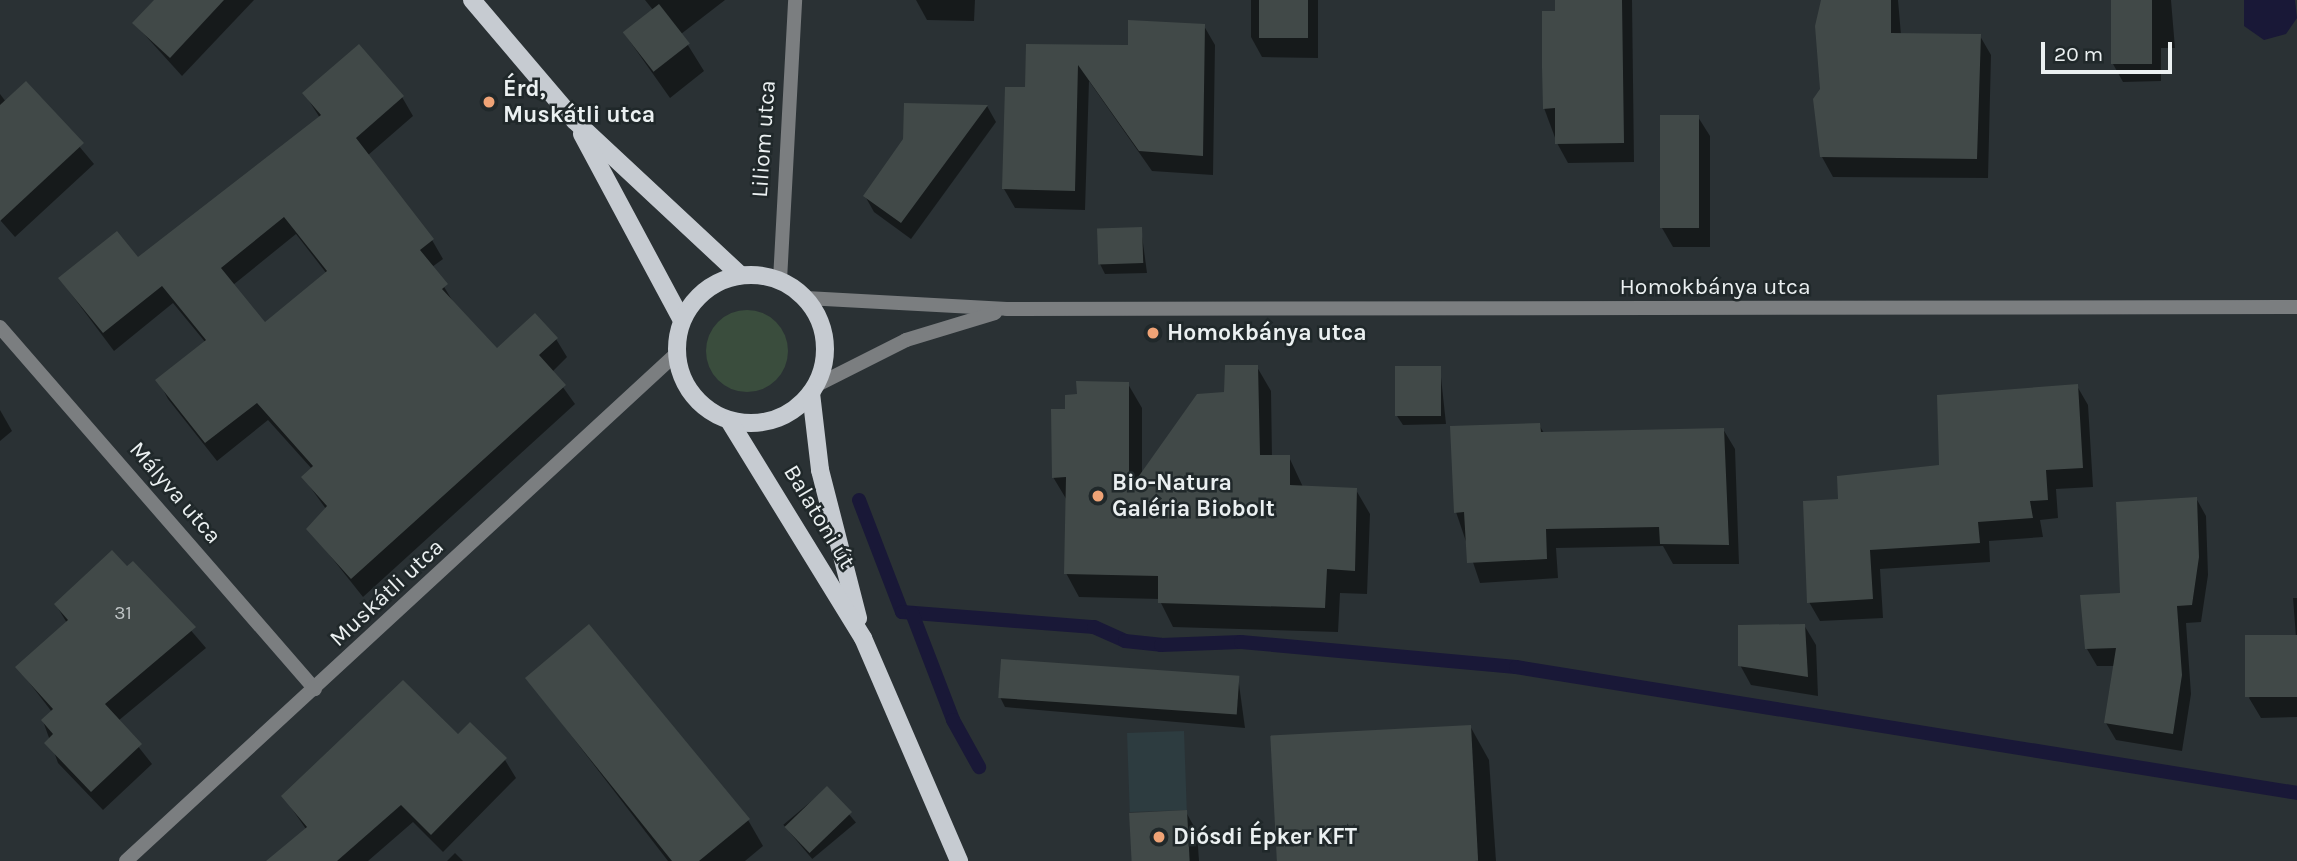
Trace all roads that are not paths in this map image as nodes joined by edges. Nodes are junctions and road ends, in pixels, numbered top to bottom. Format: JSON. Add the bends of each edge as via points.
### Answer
{"nodes":[{"id":1,"x":472,"y":0,"type":"edge"},
{"id":2,"x":795,"y":0,"type":"edge"},
{"id":3,"x":575,"y":121,"type":"junction"},
{"id":4,"x":740,"y":275,"type":"junction"},
{"id":5,"x":779,"y":281,"type":"junction"},
{"id":6,"x":806,"y":298,"type":"junction"},
{"id":7,"x":2297,"y":307,"type":"edge"},
{"id":8,"x":1006,"y":309,"type":"junction"},
{"id":9,"x":681,"y":319,"type":"junction"},
{"id":10,"x":0,"y":327,"type":"edge"},
{"id":11,"x":675,"y":355,"type":"junction"},
{"id":12,"x":814,"y":389,"type":"junction"},
{"id":13,"x":730,"y":422,"type":"junction"},
{"id":14,"x":863,"y":638,"type":"junction"},
{"id":15,"x":316,"y":689,"type":"junction"},
{"id":16,"x":126,"y":861,"type":"edge"},
{"id":17,"x":959,"y":861,"type":"edge"}],
"edges":[{"from":1,"to":3,"type":"main road"},
{"from":2,"to":5,"type":"street","name":"Liliom utca"},
{"from":3,"to":4,"type":"main road"},
{"from":3,"to":9,"type":"main road"},
{"from":4,"to":5,"type":"main road"},
{"from":4,"to":9,"type":"main road","via":[[705,290]]},
{"from":5,"to":6,"type":"main road"},
{"from":6,"to":8,"type":"street","name":"Homokbánya utca"},
{"from":6,"to":12,"type":"main road","via":[[824,334],[824,368]]},
{"from":7,"to":8,"type":"street","name":"Homokbánya utca"},
{"from":8,"to":12,"type":"street","name":"Homokbánya utca","via":[[906,340]]},
{"from":9,"to":11,"type":"main road"},
{"from":10,"to":15,"type":"street","name":"Mályva utca"},
{"from":11,"to":13,"type":"main road","via":[[684,384],[703,408]]},
{"from":11,"to":15,"type":"street","name":"Muskátli utca"},
{"from":12,"to":13,"type":"main road","via":[[784,414],[754,425]]},
{"from":12,"to":14,"type":"main road","name":"Balatoni út","via":[[820,470]]},
{"from":13,"to":14,"type":"main road","name":"Balatoni út"},
{"from":14,"to":17,"type":"main road","name":"Balatoni út"},
{"from":15,"to":16,"type":"street","name":"Muskátli utca"}]}
